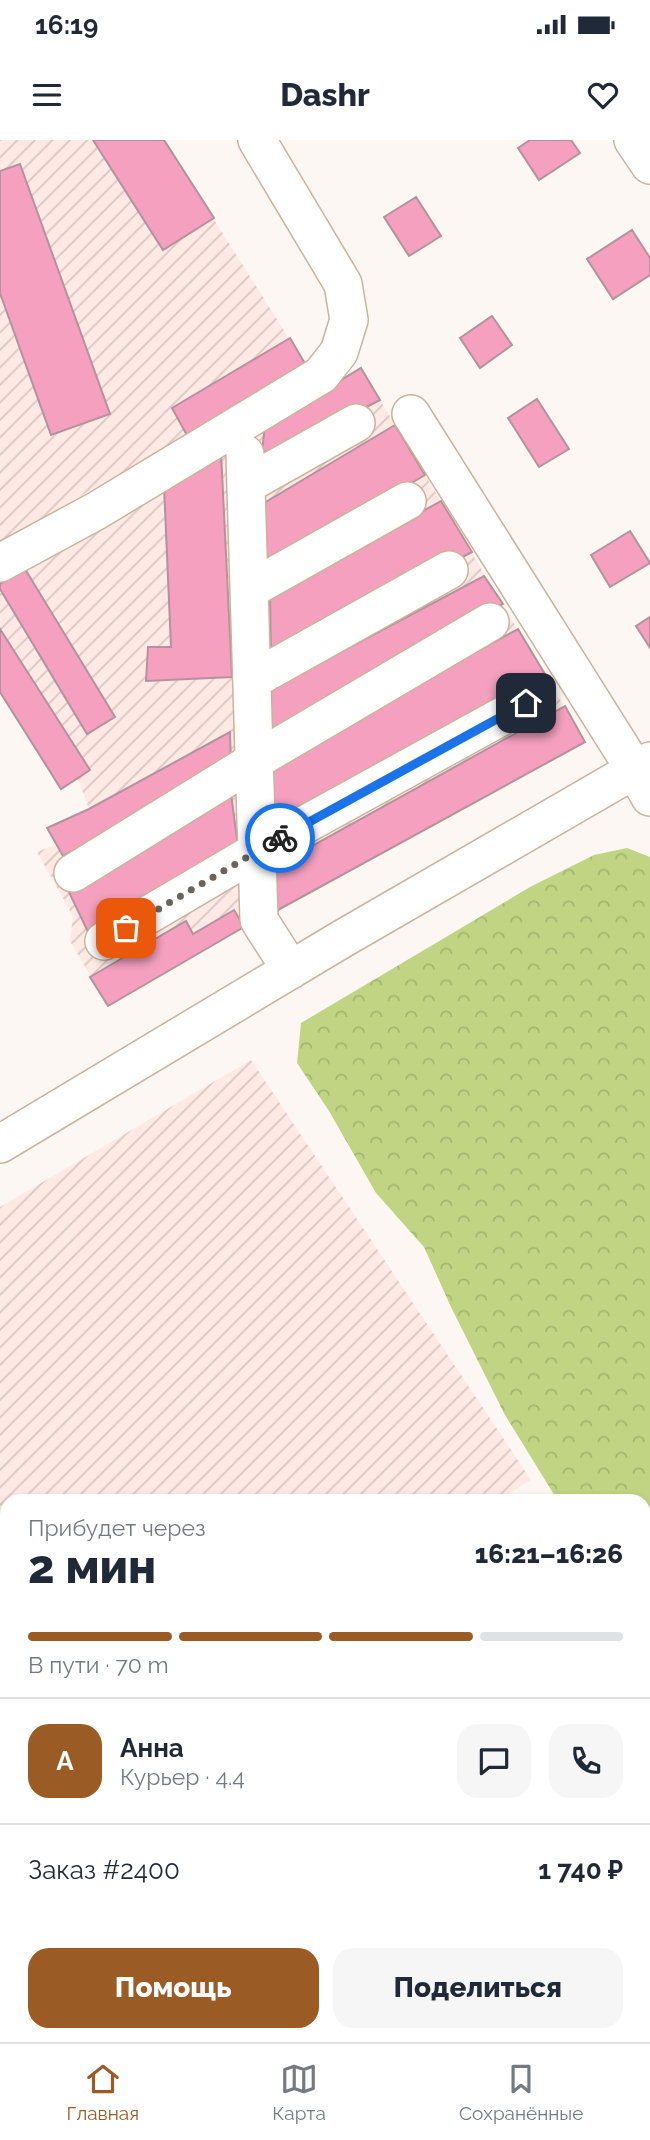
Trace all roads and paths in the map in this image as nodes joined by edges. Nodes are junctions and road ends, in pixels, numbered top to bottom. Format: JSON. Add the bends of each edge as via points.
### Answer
{"nodes":[{"id":1,"x":257,"y":140,"type":"edge"},
{"id":2,"x":633,"y":140,"type":"edge"},
{"id":3,"x":650,"y":165,"type":"edge"},
{"id":4,"x":411,"y":414,"type":"dead end"},
{"id":5,"x":356,"y":423,"type":"dead end"},
{"id":6,"x":407,"y":501,"type":"dead end"},
{"id":7,"x":0,"y":563,"type":"edge"},
{"id":8,"x":449,"y":570,"type":"dead end"},
{"id":9,"x":249,"y":590,"type":"junction"},
{"id":10,"x":490,"y":622,"type":"dead end"},
{"id":11,"x":252,"y":681,"type":"junction"},
{"id":12,"x":526,"y":703,"type":"dead end"},
{"id":13,"x":254,"y":761,"type":"junction"},
{"id":14,"x":645,"y":776,"type":"edge"},
{"id":15,"x":257,"y":851,"type":"junction"},
{"id":16,"x":73,"y":873,"type":"dead end"},
{"id":17,"x":104,"y":941,"type":"dead end"},
{"id":18,"x":291,"y":970,"type":"junction"},
{"id":19,"x":0,"y":1144,"type":"edge"}],
"edges":[{"from":1,"to":7,"type":"street","via":[[343,284],[349,320],[340,352],[321,375],[96,511]]},
{"from":2,"to":3,"type":"street"},
{"from":4,"to":14,"type":"street"},
{"from":5,"to":9,"type":"street","via":[[245,469]]},
{"from":6,"to":9,"type":"street"},
{"from":8,"to":11,"type":"street"},
{"from":9,"to":11,"type":"street"},
{"from":10,"to":13,"type":"street"},
{"from":11,"to":13,"type":"street"},
{"from":12,"to":15,"type":"street"},
{"from":13,"to":15,"type":"street"},
{"from":13,"to":16,"type":"street"},
{"from":14,"to":18,"type":"street"},
{"from":15,"to":17,"type":"street"},
{"from":15,"to":18,"type":"street","via":[[259,919]]},
{"from":18,"to":19,"type":"street"}]}
